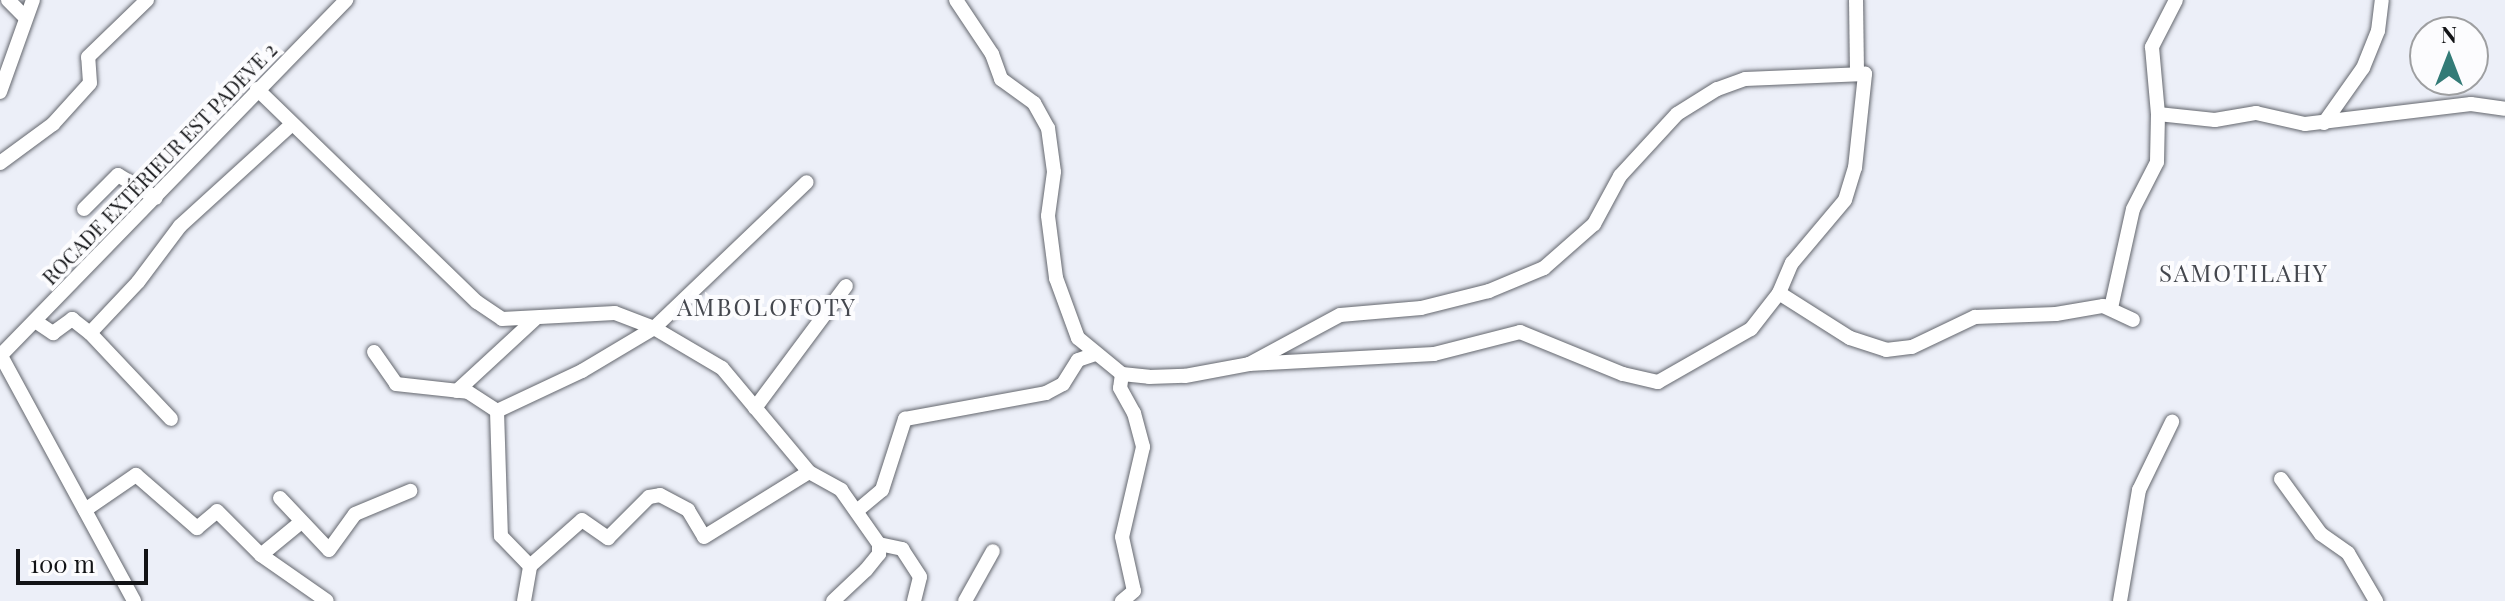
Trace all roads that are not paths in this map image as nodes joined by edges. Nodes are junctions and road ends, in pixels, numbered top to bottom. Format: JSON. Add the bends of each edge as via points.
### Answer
{"nodes":[{"id":1,"x":8,"y":0,"type":"edge"},
{"id":2,"x":33,"y":0,"type":"edge"},
{"id":3,"x":147,"y":0,"type":"edge"},
{"id":4,"x":346,"y":0,"type":"edge"},
{"id":5,"x":956,"y":0,"type":"edge"},
{"id":6,"x":1856,"y":0,"type":"edge"},
{"id":7,"x":2176,"y":0,"type":"edge"},
{"id":8,"x":2382,"y":0,"type":"edge"},
{"id":9,"x":26,"y":18,"type":"junction"},
{"id":10,"x":1857,"y":72,"type":"junction"},
{"id":11,"x":257,"y":89,"type":"junction"},
{"id":12,"x":0,"y":92,"type":"edge"},
{"id":13,"x":2505,"y":109,"type":"edge"},
{"id":14,"x":2158,"y":114,"type":"junction"},
{"id":15,"x":2324,"y":123,"type":"junction"},
{"id":16,"x":292,"y":124,"type":"junction"},
{"id":17,"x":0,"y":163,"type":"edge"},
{"id":18,"x":807,"y":182,"type":"dead end"},
{"id":19,"x":156,"y":198,"type":"junction"},
{"id":20,"x":84,"y":209,"type":"dead end"},
{"id":21,"x":846,"y":286,"type":"dead end"},
{"id":22,"x":1779,"y":293,"type":"junction"},
{"id":23,"x":2111,"y":308,"type":"junction"},
{"id":24,"x":536,"y":319,"type":"junction"},
{"id":25,"x":2133,"y":320,"type":"dead end"},
{"id":26,"x":35,"y":321,"type":"junction"},
{"id":27,"x":654,"y":328,"type":"junction"},
{"id":28,"x":90,"y":333,"type":"junction"},
{"id":29,"x":374,"y":352,"type":"dead end"},
{"id":30,"x":1,"y":354,"type":"edge"},
{"id":31,"x":1095,"y":354,"type":"junction"},
{"id":32,"x":1249,"y":364,"type":"junction"},
{"id":33,"x":1122,"y":374,"type":"junction"},
{"id":34,"x":457,"y":391,"type":"junction"},
{"id":35,"x":755,"y":408,"type":"junction"},
{"id":36,"x":497,"y":411,"type":"junction"},
{"id":37,"x":171,"y":419,"type":"dead end"},
{"id":38,"x":2172,"y":422,"type":"dead end"},
{"id":39,"x":809,"y":472,"type":"junction"},
{"id":40,"x":2281,"y":479,"type":"dead end"},
{"id":41,"x":410,"y":491,"type":"dead end"},
{"id":42,"x":280,"y":498,"type":"dead end"},
{"id":43,"x":85,"y":510,"type":"junction"},
{"id":44,"x":858,"y":510,"type":"junction"},
{"id":45,"x":300,"y":523,"type":"junction"},
{"id":46,"x":879,"y":544,"type":"junction"},
{"id":47,"x":993,"y":551,"type":"dead end"},
{"id":48,"x":261,"y":555,"type":"junction"},
{"id":49,"x":530,"y":566,"type":"junction"},
{"id":50,"x":134,"y":601,"type":"edge"},
{"id":51,"x":327,"y":601,"type":"edge"},
{"id":52,"x":524,"y":601,"type":"edge"},
{"id":53,"x":833,"y":601,"type":"edge"},
{"id":54,"x":914,"y":601,"type":"edge"},
{"id":55,"x":965,"y":601,"type":"edge"},
{"id":56,"x":1122,"y":601,"type":"edge"},
{"id":57,"x":2120,"y":601,"type":"edge"},
{"id":58,"x":2376,"y":601,"type":"edge"}],
"edges":[{"from":1,"to":9,"type":"street"},
{"from":2,"to":9,"type":"street"},
{"from":3,"to":17,"type":"street","via":[[88,57],[90,83],[62,114]]},
{"from":4,"to":11,"type":"street","name":"ROCADE EXTÉRIEUR EST PADEVE 2"},
{"from":5,"to":31,"type":"street","via":[[992,54],[1001,79],[1034,103],[1048,128],[1054,172],[1048,216],[1056,278],[1078,338]]},
{"from":6,"to":10,"type":"street"},
{"from":7,"to":14,"type":"street","via":[[2152,47]]},
{"from":8,"to":15,"type":"street","via":[[2363,68]]},
{"from":9,"to":12,"type":"street"},
{"from":10,"to":22,"type":"street","via":[[1865,74],[1855,168],[1845,200],[1792,263]]},
{"from":10,"to":32,"type":"street","via":[[1745,79],[1717,89],[1677,114],[1620,176],[1594,224],[1544,268],[1489,291],[1421,308],[1340,315]]},
{"from":11,"to":16,"type":"street"},
{"from":11,"to":19,"type":"street","name":"ROCADE EXTÉRIEUR EST PADEVE 2"},
{"from":13,"to":15,"type":"street","via":[[2471,104]]},
{"from":14,"to":15,"type":"street","via":[[2215,120],[2256,113],[2286,122]]},
{"from":14,"to":23,"type":"street","via":[[2157,162],[2133,209]]},
{"from":16,"to":24,"type":"street","via":[[477,302],[502,319]]},
{"from":16,"to":28,"type":"street","via":[[180,226]]},
{"from":18,"to":27,"type":"street"},
{"from":19,"to":20,"type":"street","via":[[118,175]]},
{"from":19,"to":26,"type":"street","name":"ROCADE EXTÉRIEUR EST PADEVE 2"},
{"from":21,"to":35,"type":"street"},
{"from":22,"to":23,"type":"street","via":[[1850,338],[1886,350],[1912,347],[1975,317]]},
{"from":22,"to":32,"type":"street","via":[[1737,340],[1658,382],[1623,374],[1520,332],[1434,354]]},
{"from":23,"to":25,"type":"street"},
{"from":24,"to":27,"type":"street","via":[[615,313]]},
{"from":24,"to":34,"type":"street"},
{"from":26,"to":28,"type":"street","via":[[53,333],[72,319]]},
{"from":26,"to":30,"type":"street","name":"ROCADE EXTÉRIEUR EST PADEVE 2"},
{"from":27,"to":35,"type":"street","via":[[722,368]]},
{"from":27,"to":36,"type":"street","via":[[582,371]]},
{"from":28,"to":37,"type":"street"},
{"from":29,"to":34,"type":"street","via":[[396,384]]},
{"from":30,"to":43,"type":"street"},
{"from":31,"to":33,"type":"street"},
{"from":31,"to":44,"type":"street","via":[[1078,360],[1063,384],[1046,393],[905,419],[882,490]]},
{"from":32,"to":33,"type":"street","via":[[1185,376]]},
{"from":33,"to":56,"type":"street","via":[[1120,388],[1143,447],[1122,537],[1134,591]]},
{"from":34,"to":36,"type":"street"},
{"from":35,"to":39,"type":"street"},
{"from":36,"to":49,"type":"street","via":[[501,536]]},
{"from":38,"to":57,"type":"street","via":[[2139,490]]},
{"from":39,"to":44,"type":"street","via":[[829,480]]},
{"from":39,"to":49,"type":"street","via":[[704,537],[688,510],[670,496],[649,497],[608,538],[582,520]]},
{"from":40,"to":58,"type":"street","via":[[2321,534],[2348,553]]},
{"from":41,"to":45,"type":"street","via":[[355,514],[329,550]]},
{"from":42,"to":45,"type":"street"},
{"from":43,"to":48,"type":"street","via":[[136,475],[197,528],[217,511]]},
{"from":43,"to":50,"type":"street"},
{"from":44,"to":46,"type":"street"},
{"from":45,"to":48,"type":"street"},
{"from":46,"to":53,"type":"street","via":[[872,562]]},
{"from":46,"to":54,"type":"street","via":[[895,544],[918,570]]},
{"from":47,"to":55,"type":"street"},
{"from":48,"to":51,"type":"street"},
{"from":49,"to":52,"type":"street"}]}
